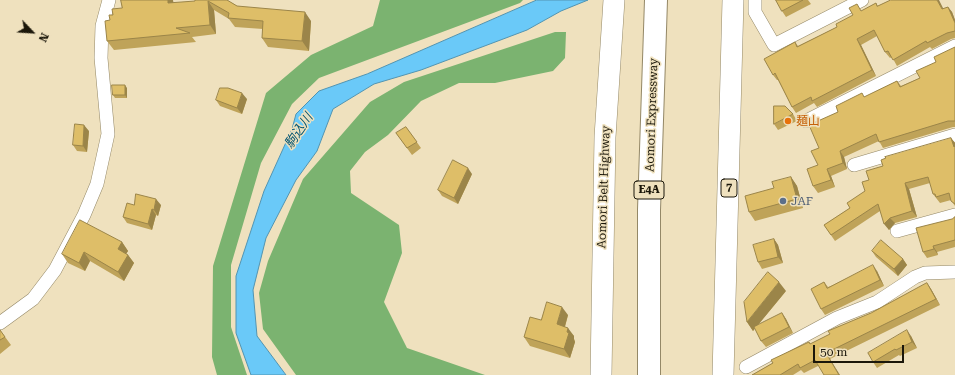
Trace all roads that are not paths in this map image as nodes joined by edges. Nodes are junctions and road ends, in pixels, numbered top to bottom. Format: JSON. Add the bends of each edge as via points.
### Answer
{"nodes":[{"id":1,"x":109,"y":0,"type":"edge"},
{"id":2,"x":733,"y":0,"type":"edge"},
{"id":3,"x":755,"y":0,"type":"edge"},
{"id":4,"x":862,"y":0,"type":"edge"},
{"id":5,"x":656,"y":3,"type":"edge"},
{"id":6,"x":613,"y":7,"type":"edge"},
{"id":7,"x":955,"y":46,"type":"edge"},
{"id":8,"x":806,"y":121,"type":"dead end"},
{"id":9,"x":955,"y":136,"type":"edge"},
{"id":10,"x":854,"y":165,"type":"dead end"},
{"id":11,"x":955,"y":215,"type":"edge"},
{"id":12,"x":897,"y":231,"type":"dead end"},
{"id":13,"x":955,"y":272,"type":"edge"},
{"id":14,"x":0,"y":323,"type":"edge"},
{"id":15,"x":746,"y":367,"type":"dead end"},
{"id":16,"x":601,"y":375,"type":"edge"},
{"id":17,"x":649,"y":375,"type":"edge"},
{"id":18,"x":724,"y":375,"type":"edge"}],
"edges":[{"from":1,"to":14,"type":"street","via":[[102,26],[101,58],[108,134],[97,184],[55,270],[33,299]]},
{"from":2,"to":18,"type":"highway","number":"7"},
{"from":3,"to":4,"type":"street","via":[[755,12],[774,46]]},
{"from":5,"to":17,"type":"highway","name":"Aomori Expressway","number":"E4A","via":[[649,210]]},
{"from":6,"to":16,"type":"highway","name":"Aomori Belt Highway","via":[[605,137]]},
{"from":7,"to":8,"type":"street"},
{"from":9,"to":10,"type":"street"},
{"from":11,"to":12,"type":"street"},
{"from":13,"to":15,"type":"street","via":[[915,277],[877,302],[837,318]]}]}
